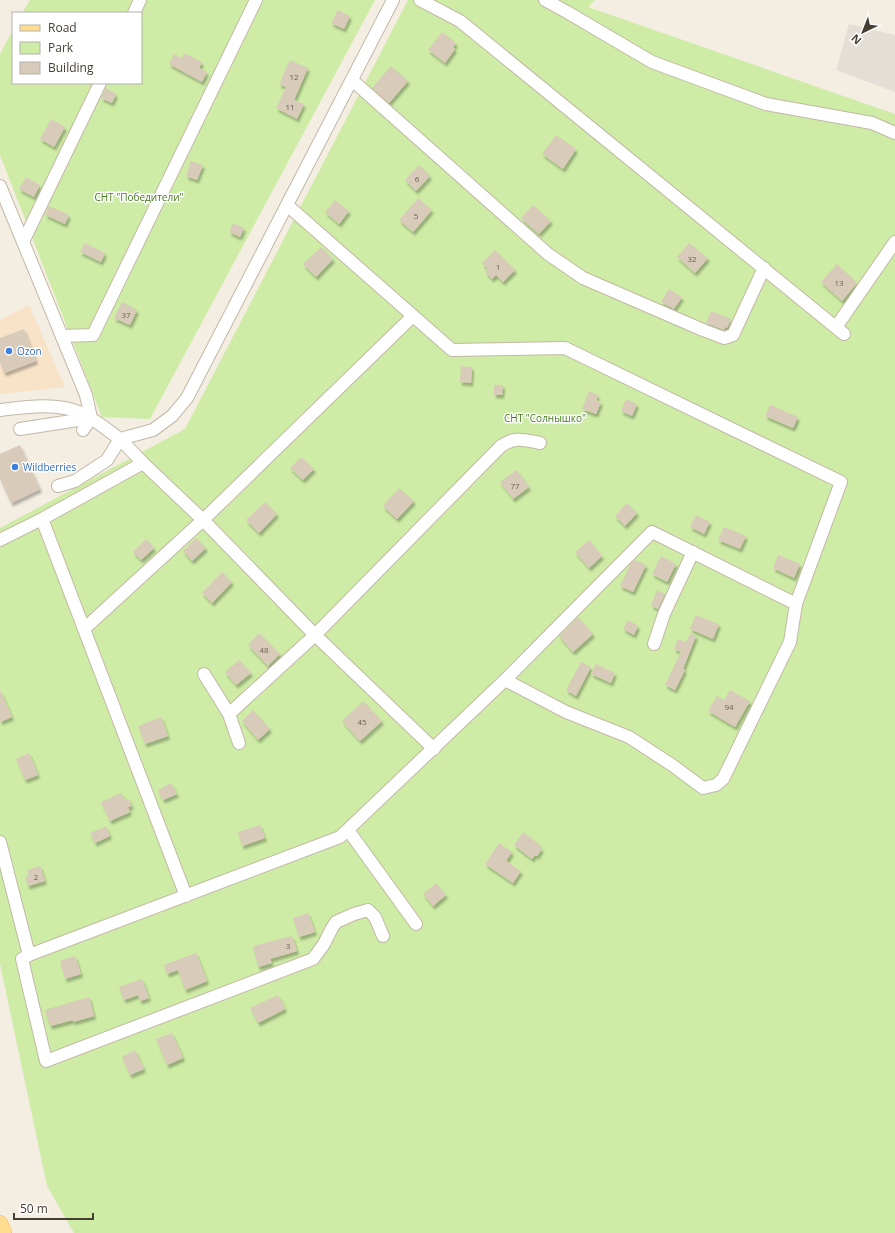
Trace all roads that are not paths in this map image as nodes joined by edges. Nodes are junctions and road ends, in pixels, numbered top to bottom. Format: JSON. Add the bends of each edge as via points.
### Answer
{"nodes":[{"id":1,"x":140,"y":0,"type":"edge"},
{"id":2,"x":256,"y":0,"type":"edge"},
{"id":3,"x":393,"y":0,"type":"edge"},
{"id":4,"x":420,"y":0,"type":"edge"},
{"id":5,"x":545,"y":0,"type":"edge"},
{"id":6,"x":134,"y":12,"type":"edge"},
{"id":7,"x":352,"y":80,"type":"junction"},
{"id":8,"x":100,"y":84,"type":"edge"},
{"id":9,"x":895,"y":133,"type":"edge"},
{"id":10,"x":0,"y":186,"type":"edge"},
{"id":11,"x":287,"y":205,"type":"junction"},
{"id":12,"x":23,"y":242,"type":"junction"},
{"id":13,"x":895,"y":242,"type":"edge"},
{"id":14,"x":764,"y":268,"type":"junction"},
{"id":15,"x":413,"y":316,"type":"junction"},
{"id":16,"x":62,"y":336,"type":"junction"},
{"id":17,"x":0,"y":410,"type":"edge"},
{"id":18,"x":91,"y":418,"type":"junction"},
{"id":19,"x":20,"y":429,"type":"dead end"},
{"id":20,"x":83,"y":430,"type":"dead end"},
{"id":21,"x":120,"y":439,"type":"junction"},
{"id":22,"x":540,"y":443,"type":"dead end"},
{"id":23,"x":143,"y":463,"type":"junction"},
{"id":24,"x":58,"y":486,"type":"dead end"},
{"id":25,"x":42,"y":519,"type":"junction"},
{"id":26,"x":203,"y":520,"type":"junction"},
{"id":27,"x":0,"y":540,"type":"edge"},
{"id":28,"x":693,"y":552,"type":"junction"},
{"id":29,"x":796,"y":604,"type":"junction"},
{"id":30,"x":84,"y":629,"type":"junction"},
{"id":31,"x":315,"y":635,"type":"junction"},
{"id":32,"x":654,"y":644,"type":"dead end"},
{"id":33,"x":204,"y":674,"type":"dead end"},
{"id":34,"x":505,"y":680,"type":"junction"},
{"id":35,"x":229,"y":714,"type":"junction"},
{"id":36,"x":239,"y":743,"type":"dead end"},
{"id":37,"x":434,"y":749,"type":"junction"},
{"id":38,"x":348,"y":830,"type":"junction"},
{"id":39,"x":0,"y":842,"type":"edge"},
{"id":40,"x":186,"y":896,"type":"junction"},
{"id":41,"x":416,"y":924,"type":"dead end"},
{"id":42,"x":383,"y":936,"type":"dead end"},
{"id":43,"x":30,"y":955,"type":"junction"},
{"id":44,"x":0,"y":1222,"type":"edge"},
{"id":45,"x":4,"y":1233,"type":"edge"}],
"edges":[{"from":1,"to":6,"type":"street"},
{"from":2,"to":16,"type":"street","via":[[93,335]]},
{"from":3,"to":7,"type":"street"},
{"from":4,"to":14,"type":"street","via":[[460,21]]},
{"from":5,"to":9,"type":"street","via":[[652,62],[766,104],[872,123]]},
{"from":7,"to":11,"type":"street"},
{"from":7,"to":14,"type":"street","via":[[548,254],[584,278],[724,338],[733,336]]},
{"from":8,"to":12,"type":"street"},
{"from":10,"to":12,"type":"street"},
{"from":11,"to":15,"type":"street"},
{"from":11,"to":21,"type":"street","via":[[187,398],[172,416],[152,430]]},
{"from":12,"to":16,"type":"street"},
{"from":13,"to":14,"type":"street","via":[[840,330]]},
{"from":15,"to":26,"type":"street"},
{"from":15,"to":29,"type":"street","via":[[452,350],[565,348],[841,482]]},
{"from":16,"to":18,"type":"street","via":[[86,395]]},
{"from":17,"to":18,"type":"street","via":[[64,407]]},
{"from":18,"to":19,"type":"street"},
{"from":18,"to":20,"type":"street"},
{"from":18,"to":21,"type":"street"},
{"from":21,"to":23,"type":"street"},
{"from":21,"to":24,"type":"street","via":[[107,460],[75,481]]},
{"from":22,"to":31,"type":"street","via":[[517,439],[507,441],[501,446]]},
{"from":23,"to":25,"type":"street"},
{"from":23,"to":26,"type":"street"},
{"from":25,"to":27,"type":"street"},
{"from":25,"to":30,"type":"street"},
{"from":26,"to":30,"type":"street"},
{"from":26,"to":31,"type":"street"},
{"from":28,"to":29,"type":"street"},
{"from":28,"to":32,"type":"street","via":[[664,614]]},
{"from":28,"to":34,"type":"street","via":[[652,532]]},
{"from":29,"to":34,"type":"street","via":[[790,642],[724,779],[716,785],[703,788],[629,737],[566,712]]},
{"from":30,"to":40,"type":"street"},
{"from":31,"to":35,"type":"street"},
{"from":31,"to":37,"type":"street"},
{"from":33,"to":35,"type":"street"},
{"from":34,"to":37,"type":"street"},
{"from":35,"to":36,"type":"street"},
{"from":37,"to":38,"type":"street"},
{"from":38,"to":40,"type":"street","via":[[340,838]]},
{"from":38,"to":41,"type":"street"},
{"from":39,"to":43,"type":"street"},
{"from":40,"to":43,"type":"street"},
{"from":42,"to":43,"type":"street","via":[[375,917],[368,910],[354,914],[336,922],[313,959],[46,1061],[22,959]]},
{"from":44,"to":45,"type":"main road"}]}
